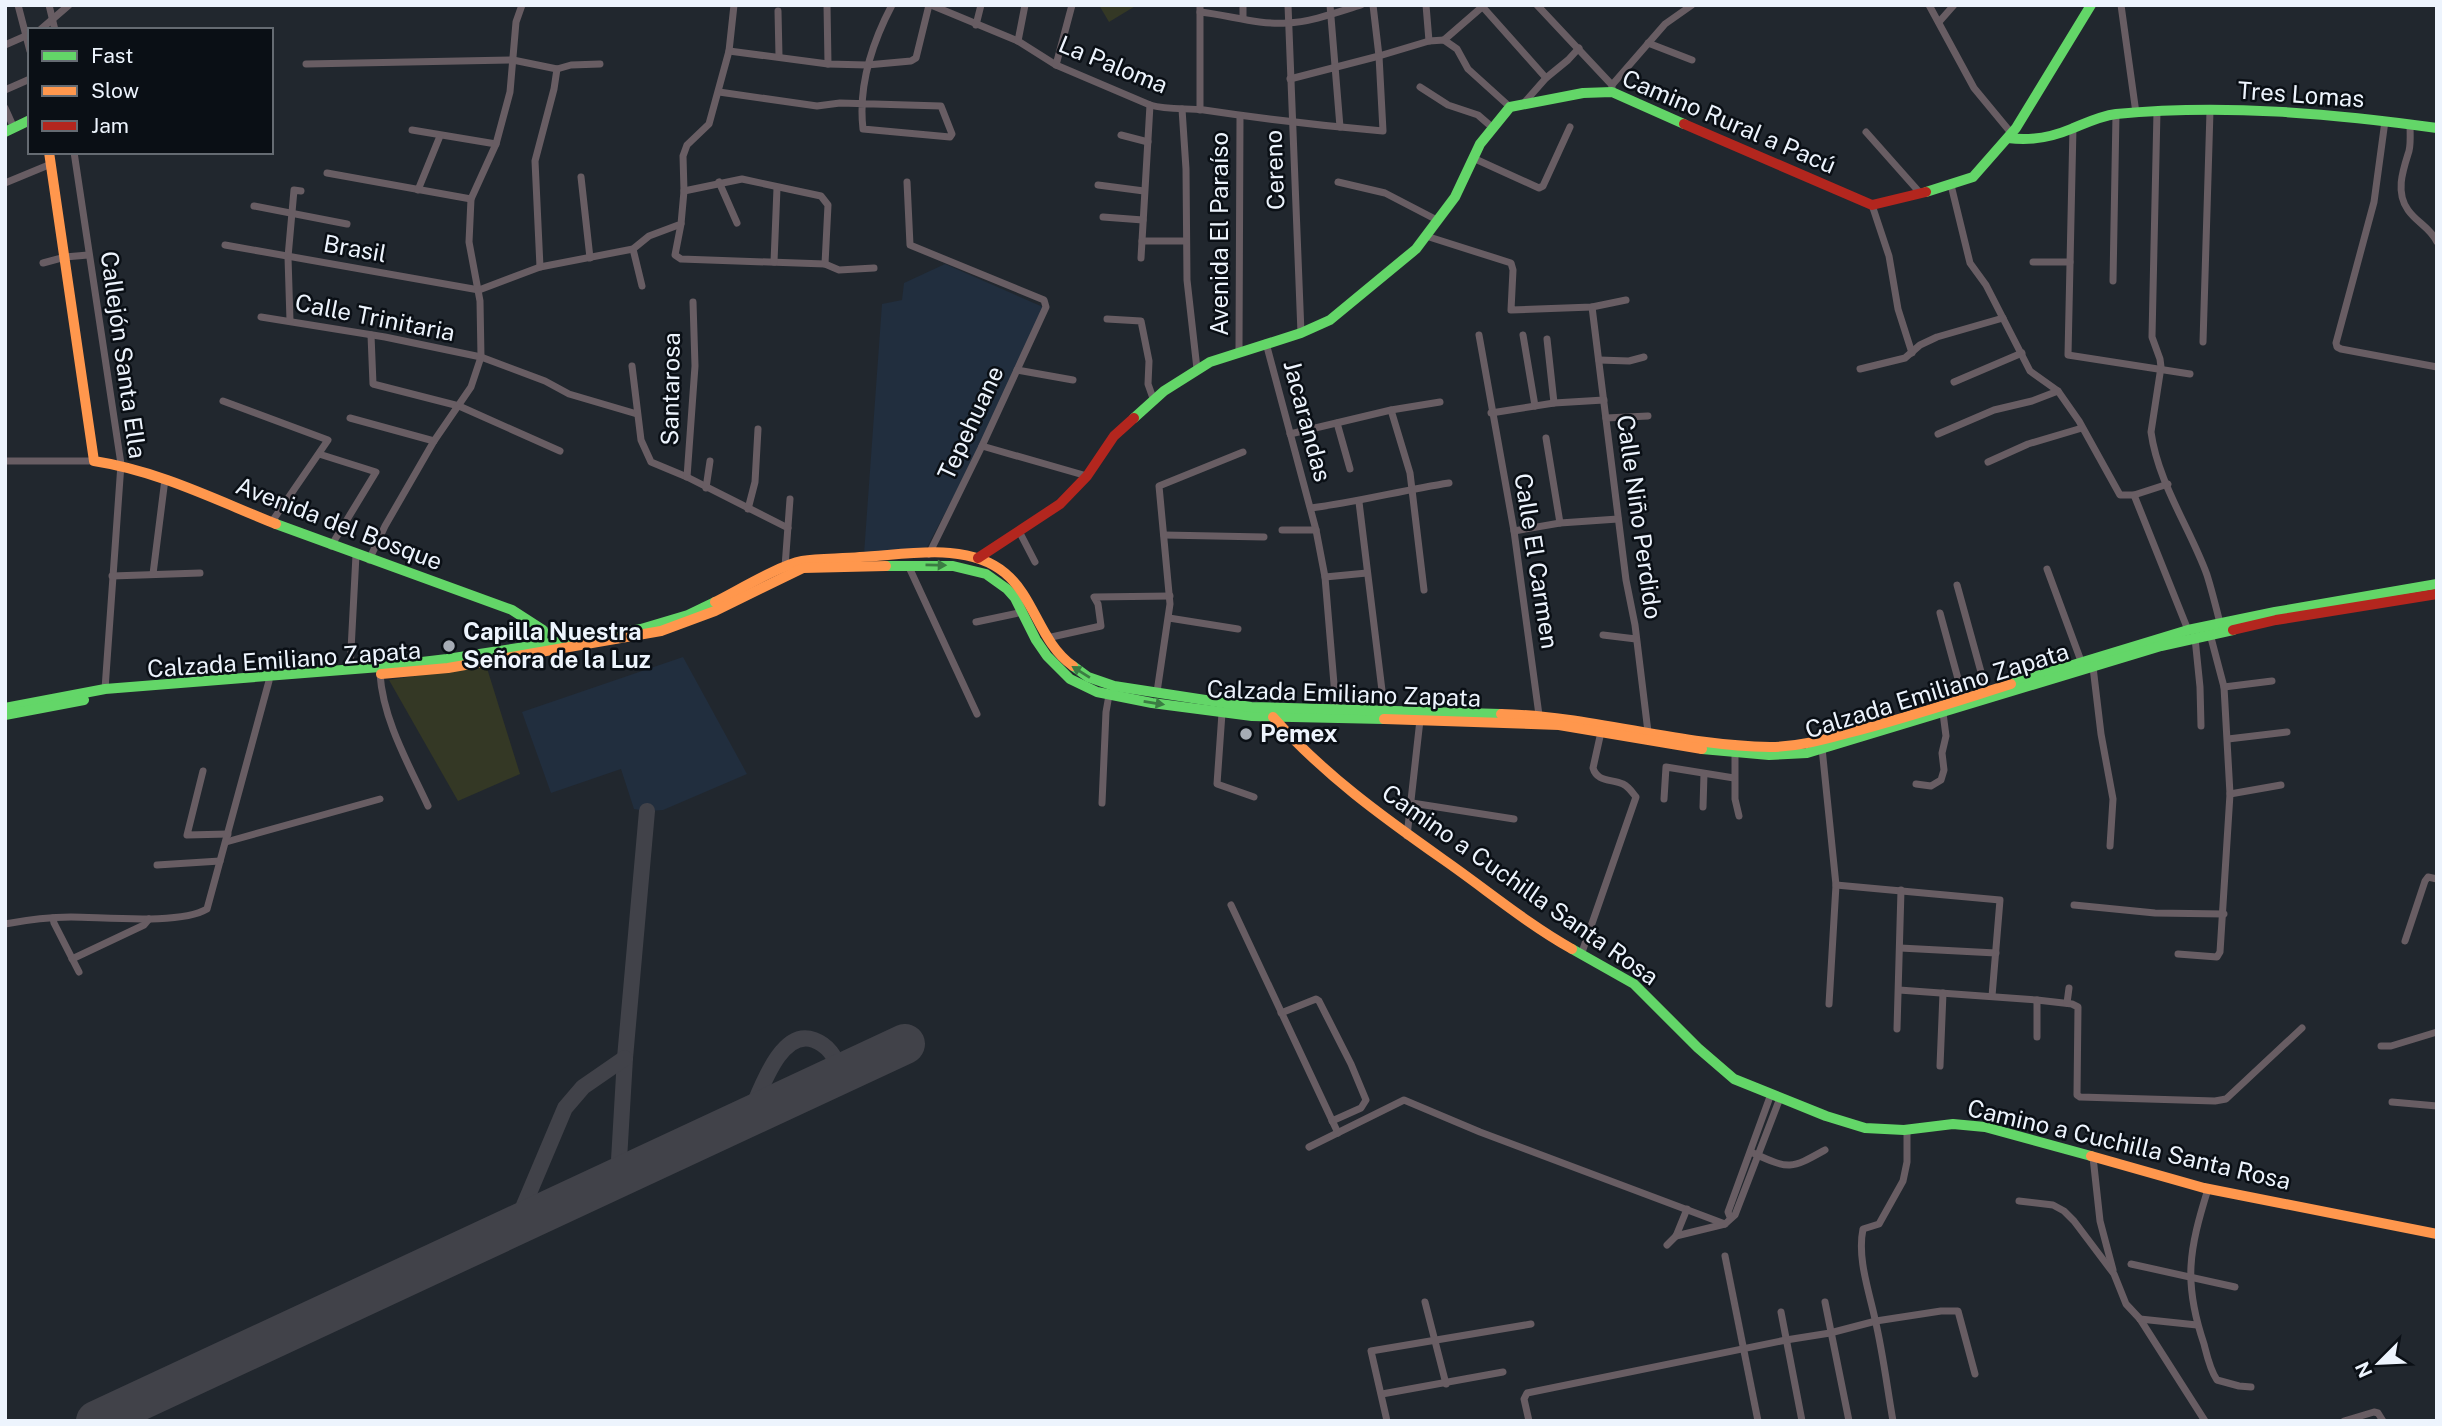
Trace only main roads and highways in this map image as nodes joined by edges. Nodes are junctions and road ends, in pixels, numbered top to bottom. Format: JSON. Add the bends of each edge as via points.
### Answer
{"nodes":[{"id":1,"x":2091,"y":5,"type":"edge"},
{"id":2,"x":28,"y":121,"type":"edge"},
{"id":3,"x":2437,"y":128,"type":"edge"},
{"id":4,"x":10,"y":130,"type":"edge"},
{"id":5,"x":2010,"y":136,"type":"junction"},
{"id":6,"x":49,"y":154,"type":"edge"},
{"id":7,"x":978,"y":558,"type":"junction"},
{"id":8,"x":992,"y":564,"type":"junction"},
{"id":9,"x":986,"y":575,"type":"junction"},
{"id":10,"x":2437,"y":584,"type":"edge"},
{"id":11,"x":2437,"y":594,"type":"edge"},
{"id":12,"x":2305,"y":611,"type":"junction"},
{"id":13,"x":2275,"y":616,"type":"junction"},
{"id":14,"x":2192,"y":634,"type":"junction"},
{"id":15,"x":541,"y":648,"type":"junction"},
{"id":16,"x":284,"y":678,"type":"junction"},
{"id":17,"x":131,"y":690,"type":"junction"},
{"id":18,"x":5,"y":708,"type":"edge"},
{"id":19,"x":5,"y":715,"type":"edge"},
{"id":20,"x":1385,"y":715,"type":"junction"},
{"id":21,"x":1273,"y":717,"type":"junction"},
{"id":22,"x":2437,"y":1234,"type":"edge"}],
"edges":[{"from":1,"to":5,"type":"main road"},
{"from":2,"to":4,"type":"main road"},
{"from":3,"to":5,"type":"main road","name":"Tres Lomas","via":[[2265,111],[2160,111],[2096,116],[2062,132],[2021,140]]},
{"from":5,"to":7,"type":"main road","name":"Camino Rural a Pacú","via":[[1973,177],[1872,205],[1612,88],[1510,107],[1480,144],[1455,197],[1416,249],[1330,320],[1197,369],[1114,436],[1087,476],[1060,504]]},
{"from":6,"to":15,"type":"main road","name":"Avenida del Bosque","via":[[94,461],[121,464],[165,479],[331,546],[498,605],[536,621],[543,630]]},
{"from":7,"to":8,"type":"main road","name":"Calzada Emiliano Zapata"},
{"from":7,"to":15,"type":"main road","name":"Calzada Emiliano Zapata","via":[[952,553],[800,561],[659,625]]},
{"from":8,"to":9,"type":"main road"},
{"from":20,"to":8,"type":"main road","name":"Calzada Emiliano Zapata","one_way":true,"via":[[1336,708],[1251,707],[1114,686],[1088,677],[1066,661],[1047,638],[1024,594]]},
{"from":15,"to":9,"type":"main road","name":"Calzada Emiliano Zapata","one_way":true,"via":[[661,631],[715,611],[803,568],[953,566]]},
{"from":9,"to":21,"type":"main road","name":"Calzada Emiliano Zapata","one_way":true,"via":[[1007,589],[1057,667],[1086,688],[1222,713]]},
{"from":10,"to":12,"type":"main road"},
{"from":11,"to":12,"type":"main road"},
{"from":12,"to":13,"type":"main road"},
{"from":13,"to":14,"type":"main road","name":"Calzada Emiliano Zapata","via":[[2210,634]]},
{"from":13,"to":14,"type":"main road","name":"Calzada Emiliano Zapata","via":[[2220,623]]},
{"from":14,"to":20,"type":"main road","name":"Calzada Emiliano Zapata","via":[[2081,662],[1872,727],[1790,746],[1745,746],[1539,715]]},
{"from":14,"to":20,"type":"main road","name":"Calzada Emiliano Zapata","via":[[1943,713],[1791,755],[1735,752],[1529,722]]},
{"from":15,"to":16,"type":"main road","name":"Calzada Emiliano Zapata"},
{"from":15,"to":16,"type":"main road","name":"Calzada Emiliano Zapata","via":[[448,668]]},
{"from":16,"to":17,"type":"main road","name":"Calzada Emiliano Zapata"},
{"from":16,"to":17,"type":"main road","name":"Calzada Emiliano Zapata"},
{"from":17,"to":18,"type":"main road","name":"Calzada Emiliano Zapata","via":[[105,689]]},
{"from":17,"to":19,"type":"main road","name":"Calzada Emiliano Zapata"},
{"from":20,"to":21,"type":"main road","name":"Calzada Emiliano Zapata"},
{"from":21,"to":22,"type":"main road","name":"Camino a Cuchilla Santa Rosa","via":[[1300,748],[1407,836],[1544,933],[1634,984],[1734,1079],[1865,1128],[1984,1127],[2208,1189]]}]}
